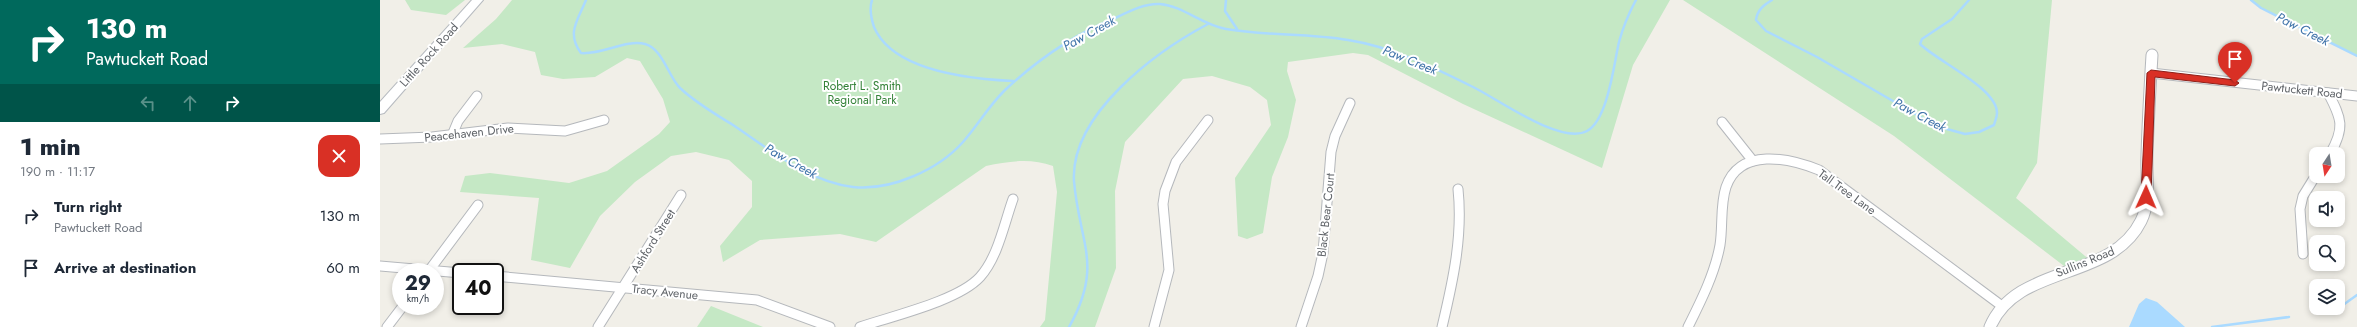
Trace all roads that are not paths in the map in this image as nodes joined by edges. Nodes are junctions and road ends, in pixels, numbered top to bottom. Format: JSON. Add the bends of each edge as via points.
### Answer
{"nodes":[{"id":1,"x":478,"y":0,"type":"edge"},
{"id":2,"x":2152,"y":55,"type":"dead end"},
{"id":3,"x":2151,"y":73,"type":"junction"},
{"id":4,"x":2328,"y":93,"type":"junction"},
{"id":5,"x":477,"y":96,"type":"dead end"},
{"id":6,"x":2357,"y":96,"type":"edge"},
{"id":7,"x":1350,"y":103,"type":"dead end"},
{"id":8,"x":380,"y":110,"type":"edge"},
{"id":9,"x":604,"y":120,"type":"dead end"},
{"id":10,"x":1208,"y":120,"type":"dead end"},
{"id":11,"x":1722,"y":122,"type":"dead end"},
{"id":12,"x":453,"y":133,"type":"junction"},
{"id":13,"x":380,"y":139,"type":"edge"},
{"id":14,"x":2334,"y":147,"type":"edge"},
{"id":15,"x":1753,"y":161,"type":"junction"},
{"id":16,"x":2311,"y":183,"type":"edge"},
{"id":17,"x":1458,"y":189,"type":"dead end"},
{"id":18,"x":681,"y":195,"type":"dead end"},
{"id":19,"x":1013,"y":199,"type":"dead end"},
{"id":20,"x":478,"y":205,"type":"dead end"},
{"id":21,"x":2303,"y":254,"type":"dead end"},
{"id":22,"x":435,"y":263,"type":"edge"},
{"id":23,"x":380,"y":266,"type":"edge"},
{"id":24,"x":392,"y":267,"type":"edge"},
{"id":25,"x":504,"y":277,"type":"edge"},
{"id":26,"x":624,"y":288,"type":"junction"},
{"id":27,"x":2002,"y":306,"type":"junction"},
{"id":28,"x":396,"y":315,"type":"edge"},
{"id":29,"x":387,"y":327,"type":"edge"},
{"id":30,"x":598,"y":327,"type":"edge"},
{"id":31,"x":830,"y":327,"type":"edge"},
{"id":32,"x":860,"y":327,"type":"edge"},
{"id":33,"x":1154,"y":327,"type":"edge"},
{"id":34,"x":1301,"y":327,"type":"edge"},
{"id":35,"x":1442,"y":327,"type":"edge"},
{"id":36,"x":1688,"y":327,"type":"edge"},
{"id":37,"x":1990,"y":327,"type":"edge"}],
"edges":[{"from":1,"to":8,"type":"main road","name":"Little Rock Road"},
{"from":2,"to":3,"type":"street","name":"Sullins Road"},
{"from":3,"to":4,"type":"street","name":"Pawtuckett Road"},
{"from":3,"to":27,"type":"street","name":"Sullins Road","via":[[2146,197],[2143,216],[2136,231],[2121,247],[2038,281],[2017,292]]},
{"from":4,"to":6,"type":"street","name":"Pawtuckett Road"},
{"from":4,"to":14,"type":"street","via":[[2338,112],[2342,132]]},
{"from":5,"to":12,"type":"street","via":[[458,121]]},
{"from":7,"to":34,"type":"street","name":"Black Bear Court","via":[[1334,141],[1323,253]]},
{"from":9,"to":12,"type":"street","name":"Peacehaven Drive","via":[[565,131],[508,128]]},
{"from":10,"to":33,"type":"street","via":[[1176,162],[1165,191],[1163,204],[1169,270]]},
{"from":11,"to":15,"type":"street"},
{"from":12,"to":13,"type":"street","name":"Peacehaven Drive","via":[[407,139]]},
{"from":15,"to":27,"type":"street","name":"Tall Tree Lane","via":[[1767,158],[1789,160],[1819,170]]},
{"from":15,"to":36,"type":"street","name":"Tall Tree Lane","via":[[1736,172],[1727,186],[1722,230],[1713,272]]},
{"from":16,"to":21,"type":"street","via":[[2303,196],[2300,209]]},
{"from":17,"to":35,"type":"street","via":[[1462,216]]},
{"from":18,"to":26,"type":"street","name":"Ashford Street"},
{"from":19,"to":32,"type":"street","via":[[992,259],[980,277],[946,298]]},
{"from":20,"to":22,"type":"street"},
{"from":23,"to":24,"type":"street"},
{"from":25,"to":26,"type":"street","name":"Tracy Avenue"},
{"from":26,"to":30,"type":"street","name":"Ashford Street"},
{"from":26,"to":31,"type":"street","name":"Tracy Avenue","via":[[758,300]]},
{"from":27,"to":37,"type":"street","name":"Sullins Road"},
{"from":28,"to":29,"type":"street"}]}
